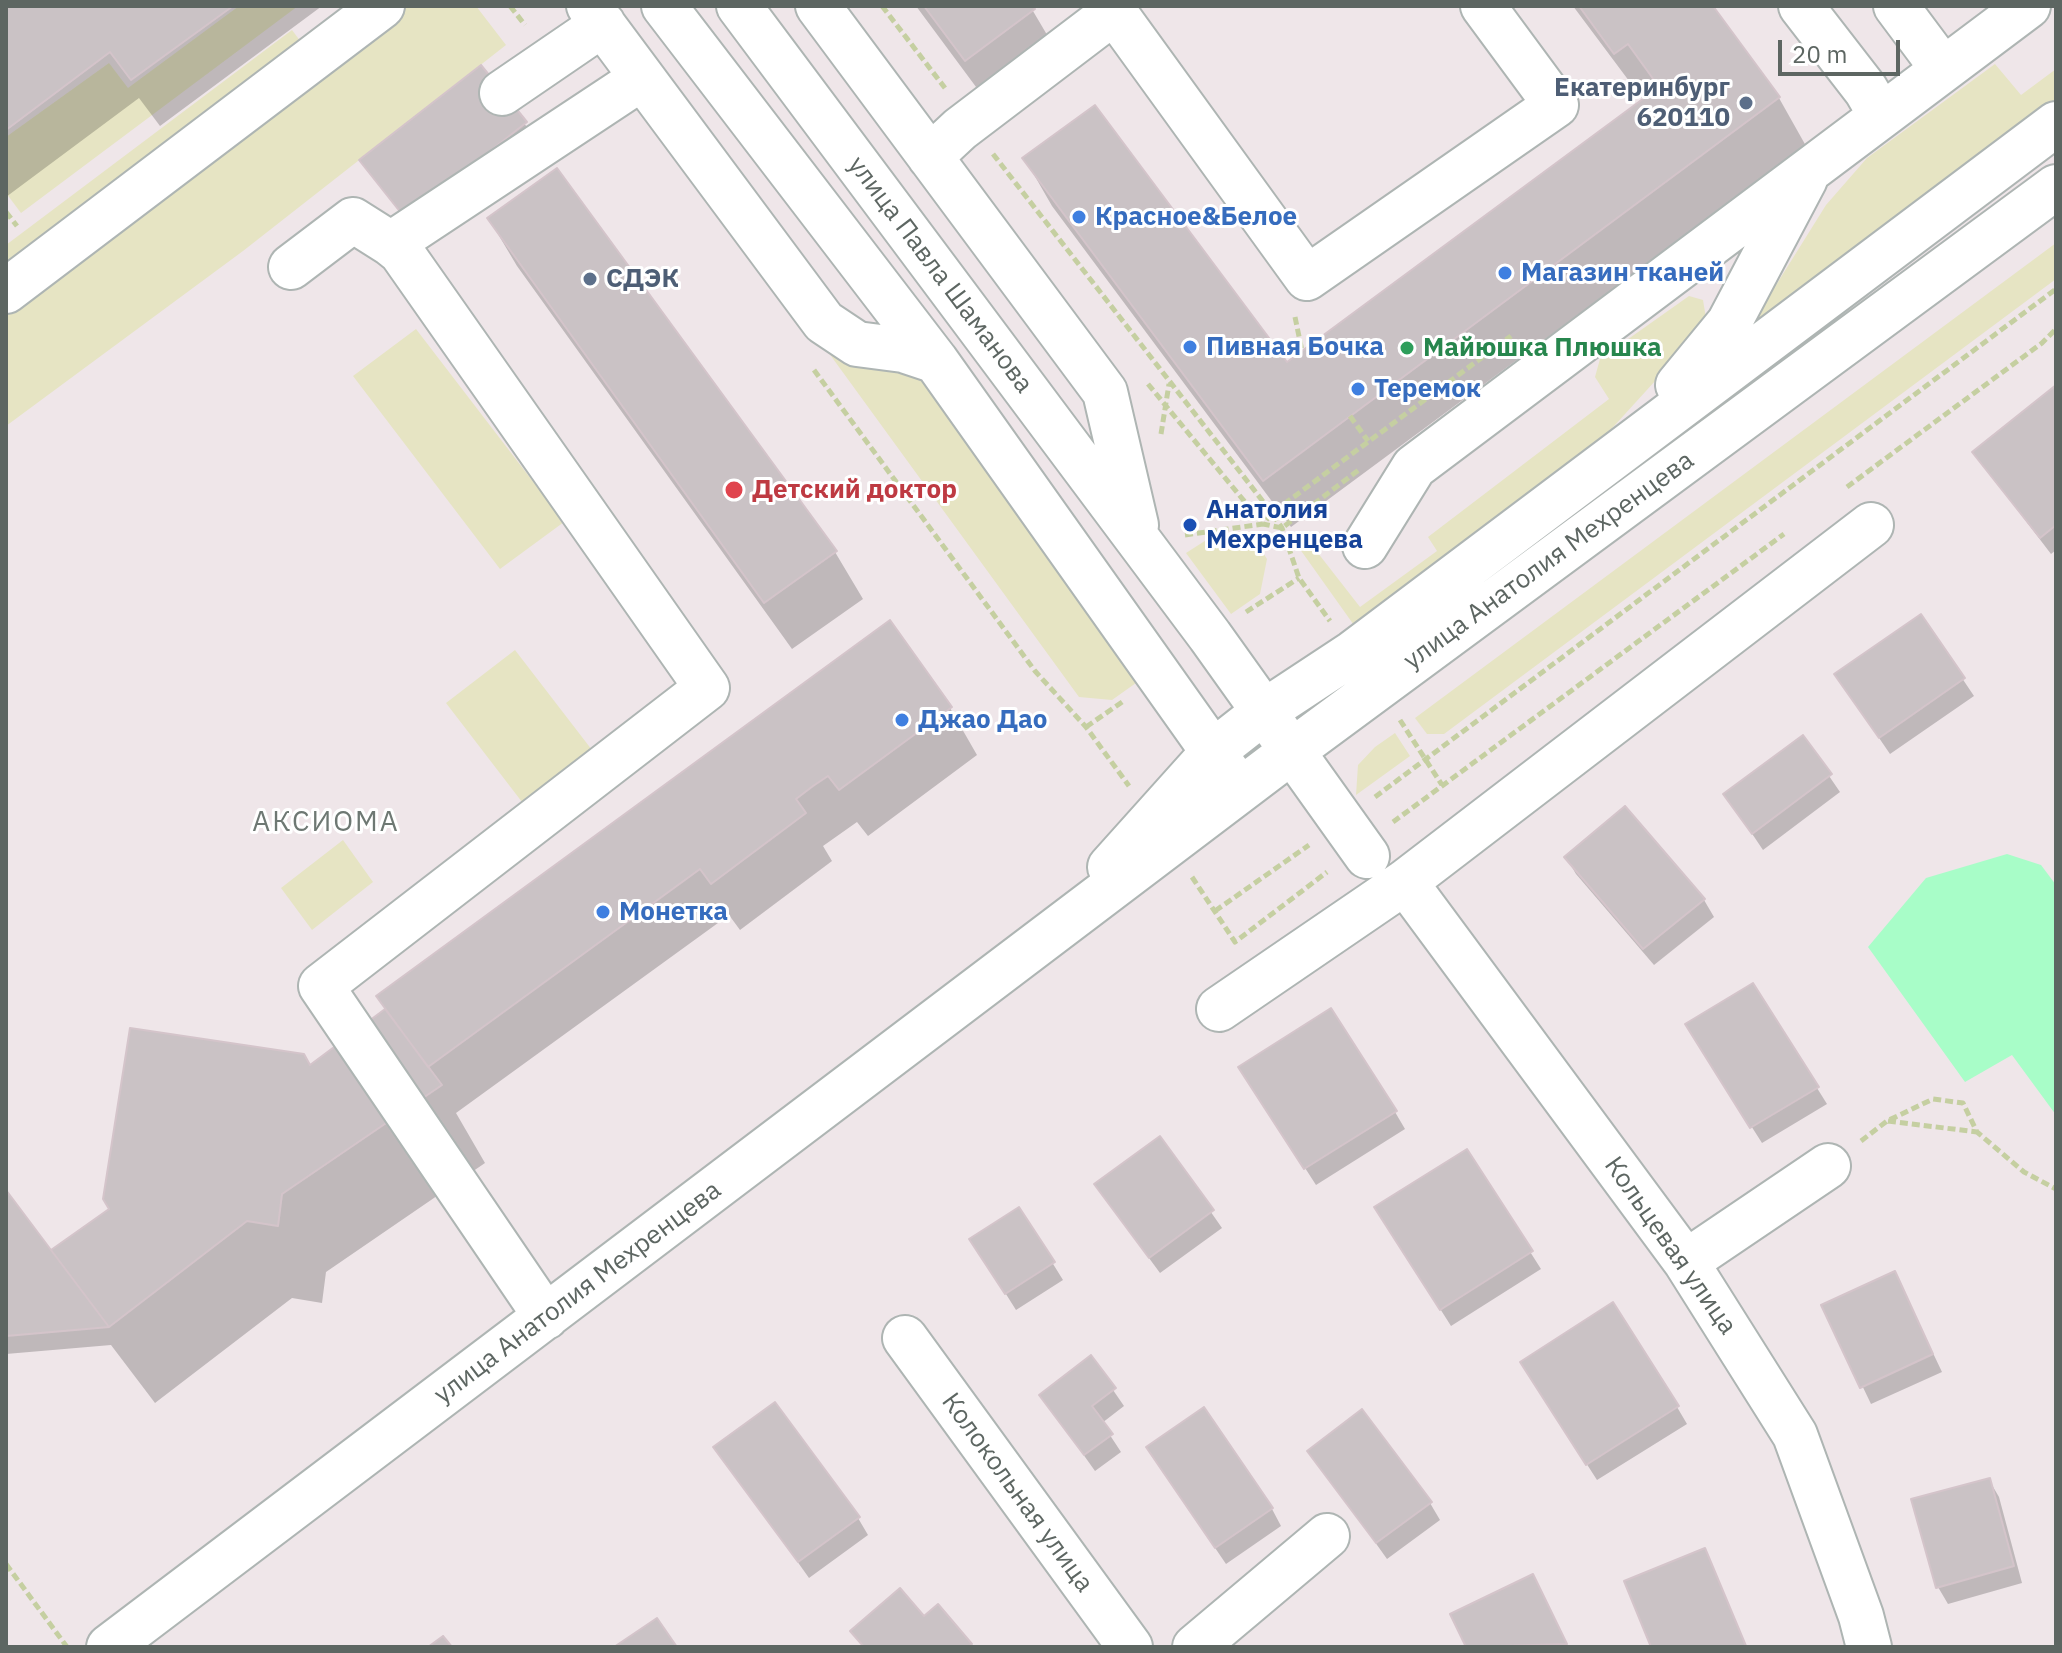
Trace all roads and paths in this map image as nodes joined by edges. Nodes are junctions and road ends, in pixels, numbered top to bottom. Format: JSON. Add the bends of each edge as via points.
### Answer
{"nodes":[{"id":1,"x":382,"y":6,"type":"edge"},
{"id":2,"x":510,"y":6,"type":"edge"},
{"id":3,"x":664,"y":6,"type":"edge"},
{"id":4,"x":739,"y":6,"type":"edge"},
{"id":5,"x":818,"y":6,"type":"edge"},
{"id":6,"x":882,"y":6,"type":"edge"},
{"id":7,"x":1483,"y":6,"type":"edge"},
{"id":8,"x":1801,"y":6,"type":"edge"},
{"id":9,"x":1896,"y":6,"type":"edge"},
{"id":10,"x":2028,"y":6,"type":"edge"},
{"id":11,"x":1112,"y":9,"type":"edge"},
{"id":12,"x":596,"y":15,"type":"edge"},
{"id":13,"x":551,"y":58,"type":"junction"},
{"id":14,"x":1943,"y":69,"type":"junction"},
{"id":15,"x":642,"y":78,"type":"junction"},
{"id":16,"x":502,"y":93,"type":"dead end"},
{"id":17,"x":1880,"y":114,"type":"junction"},
{"id":18,"x":970,"y":123,"type":"junction"},
{"id":19,"x":2056,"y":124,"type":"edge"},
{"id":20,"x":930,"y":157,"type":"junction"},
{"id":21,"x":1812,"y":166,"type":"junction"},
{"id":22,"x":2052,"y":197,"type":"edge"},
{"id":23,"x":6,"y":212,"type":"edge"},
{"id":24,"x":17,"y":226,"type":"dead end"},
{"id":25,"x":391,"y":244,"type":"junction"},
{"id":26,"x":291,"y":267,"type":"dead end"},
{"id":27,"x":1674,"y":271,"type":"junction"},
{"id":28,"x":2056,"y":289,"type":"edge"},
{"id":29,"x":6,"y":291,"type":"edge"},
{"id":30,"x":1729,"y":323,"type":"junction"},
{"id":31,"x":2056,"y":329,"type":"edge"},
{"id":32,"x":936,"y":361,"type":"junction"},
{"id":33,"x":813,"y":368,"type":"dead end"},
{"id":34,"x":1169,"y":384,"type":"junction"},
{"id":35,"x":1350,"y":416,"type":"dead end"},
{"id":36,"x":1161,"y":435,"type":"dead end"},
{"id":37,"x":1634,"y":439,"type":"junction"},
{"id":38,"x":1368,"y":441,"type":"dead end"},
{"id":39,"x":1838,"y":494,"type":"dead end"},
{"id":40,"x":1272,"y":513,"type":"junction"},
{"id":41,"x":1871,"y":525,"type":"dead end"},
{"id":42,"x":1787,"y":531,"type":"dead end"},
{"id":43,"x":1157,"y":540,"type":"junction"},
{"id":44,"x":1365,"y":546,"type":"dead end"},
{"id":45,"x":1299,"y":578,"type":"dead end"},
{"id":46,"x":1265,"y":711,"type":"junction"},
{"id":47,"x":1214,"y":751,"type":"junction"},
{"id":48,"x":1292,"y":751,"type":"junction"},
{"id":49,"x":1240,"y":791,"type":"junction"},
{"id":50,"x":1161,"y":832,"type":"junction"},
{"id":51,"x":1357,"y":841,"type":"junction"},
{"id":52,"x":1405,"y":882,"type":"junction"},
{"id":53,"x":1215,"y":911,"type":"junction"},
{"id":54,"x":1219,"y":1009,"type":"dead end"},
{"id":55,"x":1887,"y":1121,"type":"junction"},
{"id":56,"x":1977,"y":1132,"type":"junction"},
{"id":57,"x":1828,"y":1166,"type":"joint"},
{"id":58,"x":2056,"y":1189,"type":"edge"},
{"id":59,"x":1686,"y":1262,"type":"junction"},
{"id":60,"x":546,"y":1317,"type":"junction"},
{"id":61,"x":905,"y":1338,"type":"dead end"},
{"id":62,"x":1327,"y":1536,"type":"dead end"},
{"id":63,"x":6,"y":1564,"type":"edge"},
{"id":64,"x":67,"y":1647,"type":"edge"},
{"id":65,"x":109,"y":1647,"type":"edge"},
{"id":66,"x":1130,"y":1647,"type":"edge"},
{"id":67,"x":1195,"y":1647,"type":"edge"},
{"id":68,"x":1869,"y":1647,"type":"edge"}],
"edges":[{"from":1,"to":29,"type":"street"},
{"from":2,"to":13,"type":"path"},
{"from":3,"to":32,"type":"street"},
{"from":4,"to":43,"type":"street","name":"улица Павла Шаманова"},
{"from":5,"to":20,"type":"street","name":"улица Павла Шаманова"},
{"from":6,"to":18,"type":"path"},
{"from":7,"to":11,"type":"street","via":[[1556,105],[1307,278]]},
{"from":8,"to":17,"type":"street"},
{"from":9,"to":14,"type":"street"},
{"from":10,"to":14,"type":"street","name":"улица Анатолия Мехренцева"},
{"from":11,"to":18,"type":"street"},
{"from":12,"to":13,"type":"street"},
{"from":12,"to":15,"type":"street"},
{"from":13,"to":16,"type":"street"},
{"from":14,"to":17,"type":"street","name":"улица Анатолия Мехренцева"},
{"from":15,"to":25,"type":"street"},
{"from":15,"to":32,"type":"street","via":[[824,322],[857,344]]},
{"from":17,"to":21,"type":"street","name":"улица Анатолия Мехренцева"},
{"from":18,"to":20,"type":"street"},
{"from":18,"to":34,"type":"path"},
{"from":19,"to":37,"type":"street","name":"улица Анатолия Мехренцева"},
{"from":20,"to":43,"type":"street","name":"улица Павла Шаманова","via":[[1105,392]]},
{"from":21,"to":27,"type":"street","name":"улица Анатолия Мехренцева"},
{"from":21,"to":30,"type":"street","name":"улица Анатолия Мехренцева"},
{"from":22,"to":48,"type":"street","name":"улица Анатолия Мехренцева"},
{"from":23,"to":24,"type":"path"},
{"from":25,"to":26,"type":"street","via":[[353,220]]},
{"from":25,"to":60,"type":"street","via":[[707,688],[321,986]]},
{"from":27,"to":30,"type":"street","via":[[1712,286]]},
{"from":27,"to":44,"type":"street","name":"улица Анатолия Мехренцева","via":[[1414,467]]},
{"from":28,"to":51,"type":"path"},
{"from":30,"to":37,"type":"street","name":"улица Анатолия Мехренцева"},
{"from":31,"to":39,"type":"path"},
{"from":32,"to":47,"type":"street"},
{"from":33,"to":50,"type":"path","via":[[1035,671],[1086,727]]},
{"from":34,"to":36,"type":"path"},
{"from":34,"to":40,"type":"path"},
{"from":35,"to":38,"type":"path"},
{"from":37,"to":46,"type":"street","name":"улица Анатолия Мехренцева","via":[[1353,653]]},
{"from":40,"to":43,"type":"path","via":[[1263,524]]},
{"from":40,"to":45,"type":"path"},
{"from":41,"to":52,"type":"street"},
{"from":42,"to":51,"type":"path"},
{"from":43,"to":46,"type":"street","name":"улица Павла Шаманова"},
{"from":46,"to":47,"type":"street","name":"улица Анатолия Мехренцева"},
{"from":46,"to":48,"type":"street","name":"улица Павла Шаманова"},
{"from":47,"to":49,"type":"street"},
{"from":47,"to":50,"type":"street","name":"улица Анатолия Мехренцева"},
{"from":48,"to":49,"type":"street","name":"улица Анатолия Мехренцева"},
{"from":48,"to":51,"type":"street"},
{"from":49,"to":50,"type":"street","name":"улица Анатолия Мехренцева"},
{"from":50,"to":53,"type":"path"},
{"from":50,"to":60,"type":"street","name":"улица Анатолия Мехренцева","via":[[1046,939]]},
{"from":51,"to":53,"type":"path"},
{"from":51,"to":53,"type":"path","via":[[1235,942]]},
{"from":52,"to":54,"type":"street"},
{"from":52,"to":59,"type":"street","name":"Кольцевая улица"},
{"from":55,"to":56,"type":"path"},
{"from":55,"to":56,"type":"path","via":[[1933,1099],[1963,1103]]},
{"from":55,"to":57,"type":"path"},
{"from":56,"to":58,"type":"path","via":[[2024,1172]]},
{"from":57,"to":59,"type":"street"},
{"from":59,"to":68,"type":"street","name":"Кольцевая улица","via":[[1795,1435]]},
{"from":60,"to":65,"type":"street","name":"улица Анатолия Мехренцева"},
{"from":61,"to":66,"type":"street","name":"Колокольная улица"},
{"from":62,"to":67,"type":"street"},
{"from":63,"to":64,"type":"path"}]}
